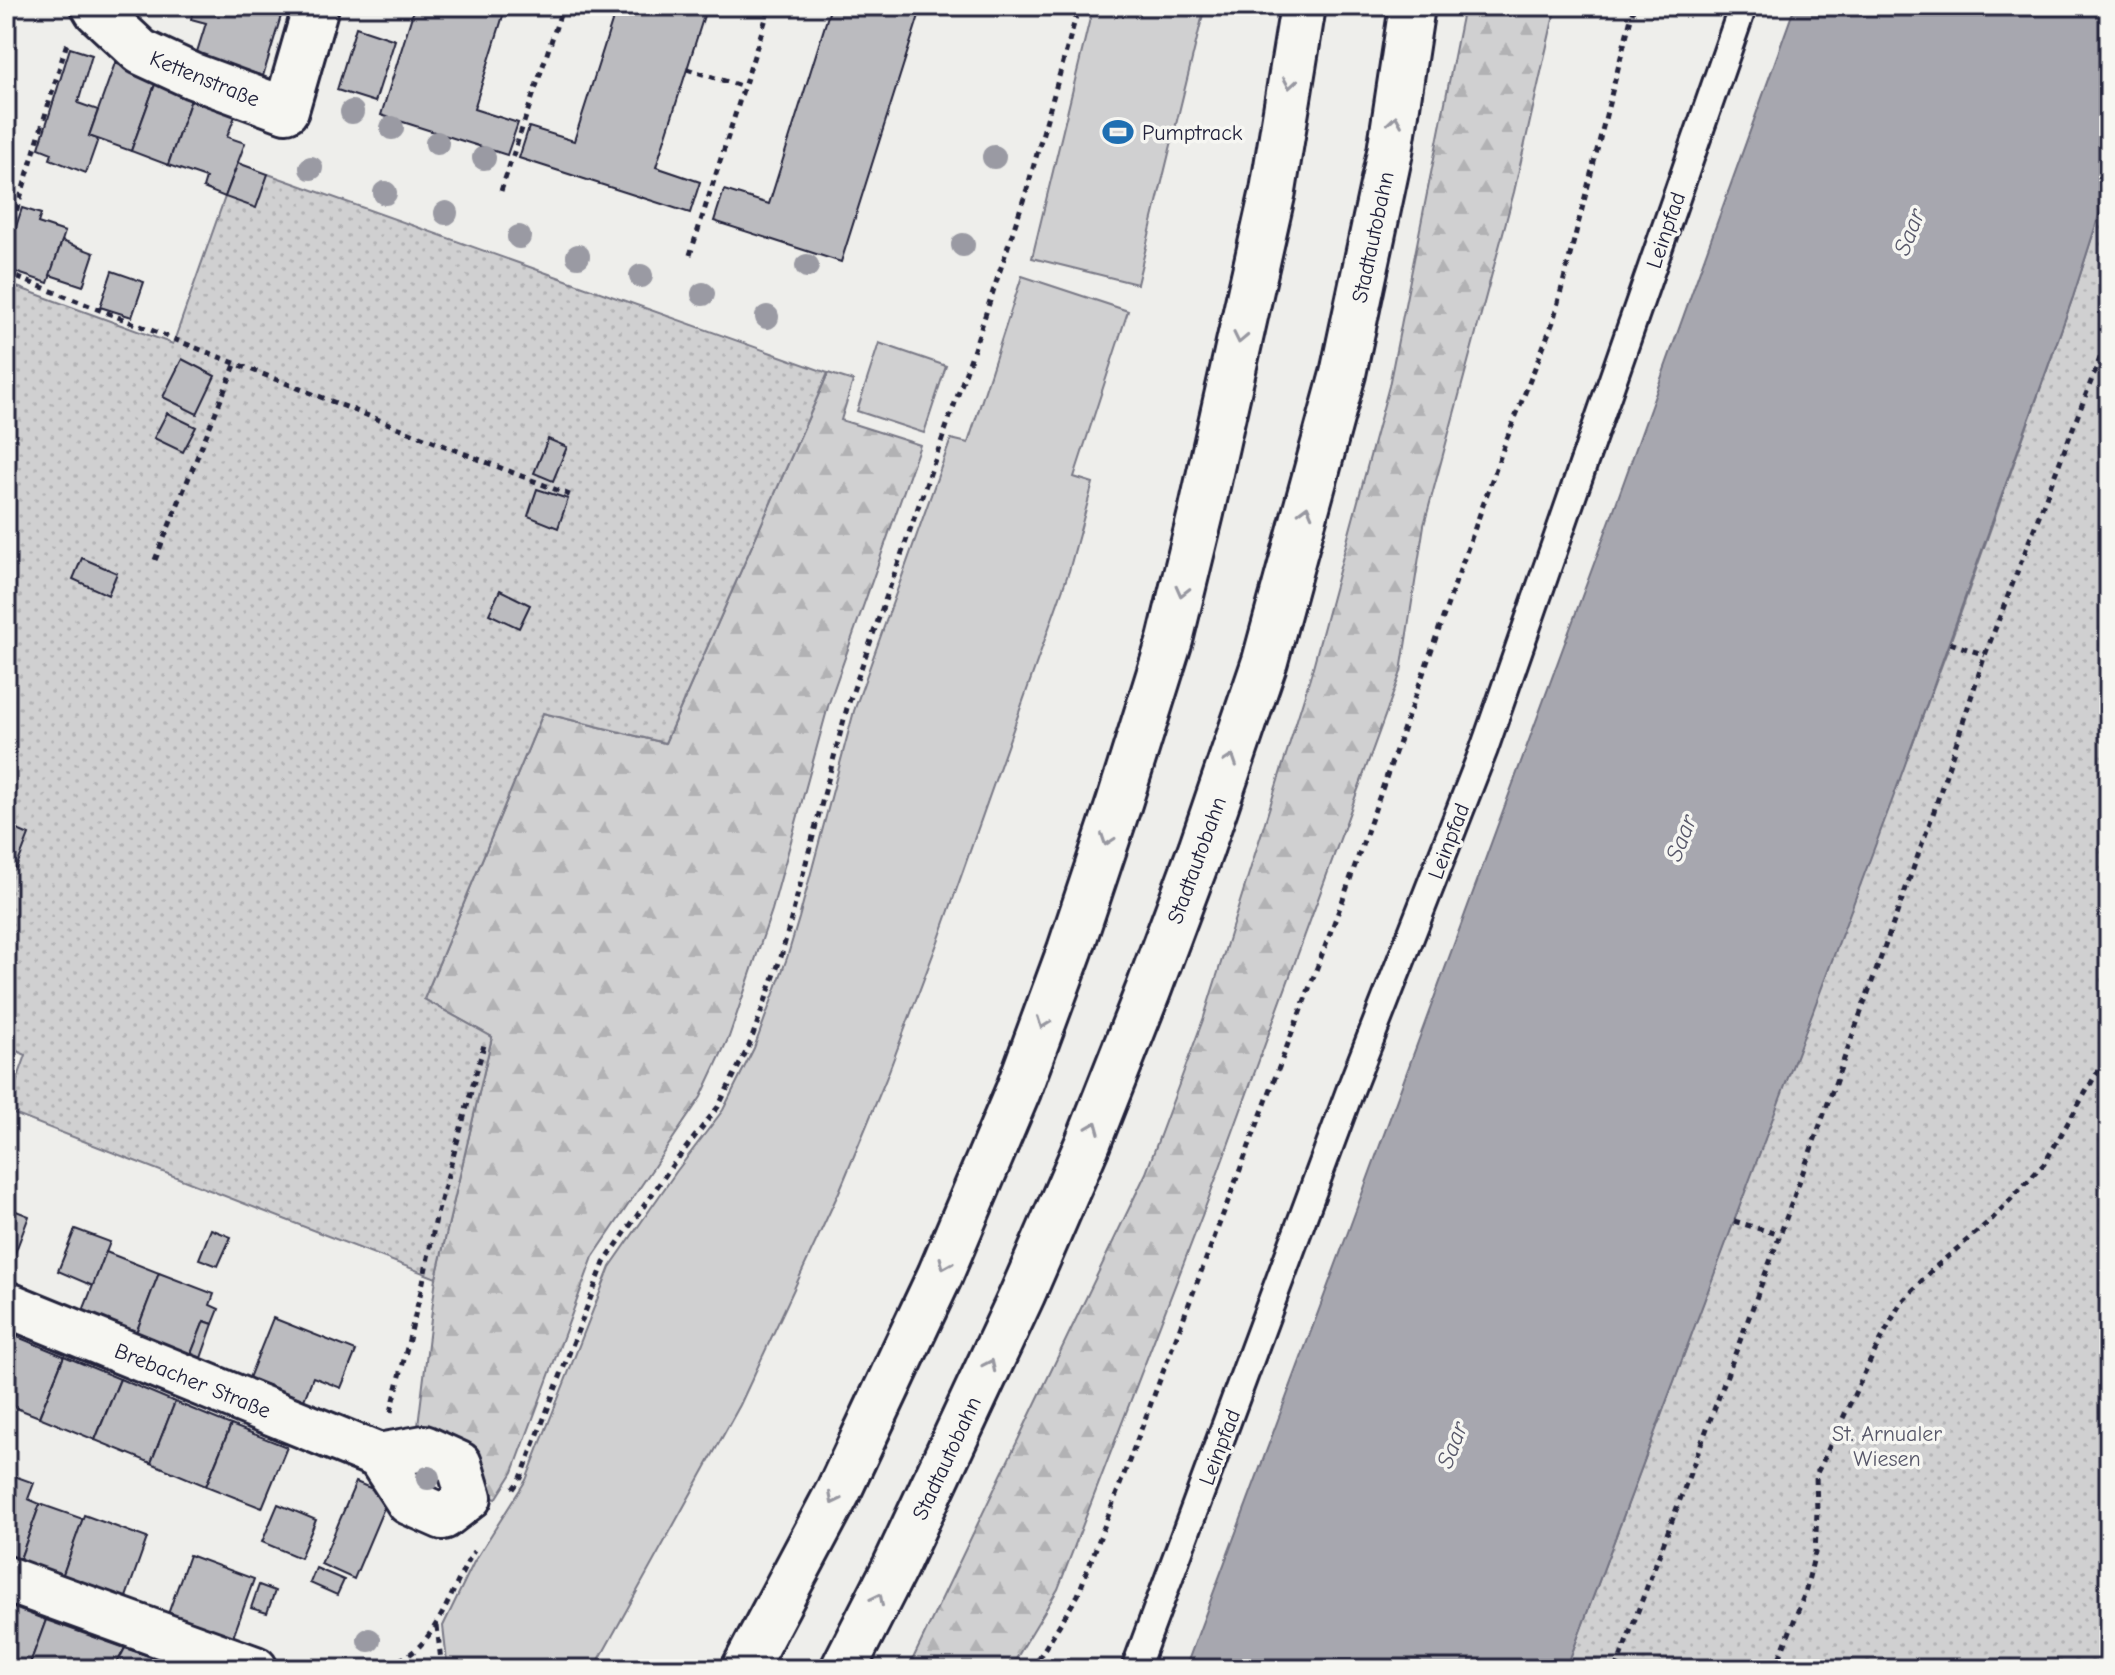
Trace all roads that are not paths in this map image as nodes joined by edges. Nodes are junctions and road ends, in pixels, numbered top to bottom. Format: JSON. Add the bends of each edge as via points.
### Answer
{"nodes":[{"id":1,"x":316,"y":6,"type":"edge"},
{"id":2,"x":1303,"y":6,"type":"edge"},
{"id":3,"x":1743,"y":6,"type":"edge"},
{"id":4,"x":95,"y":8,"type":"edge"},
{"id":5,"x":1413,"y":9,"type":"edge"},
{"id":6,"x":6,"y":1304,"type":"edge"},
{"id":7,"x":379,"y":1456,"type":"road end"},
{"id":8,"x":6,"y":1579,"type":"edge"},
{"id":9,"x":255,"y":1669,"type":"edge"},
{"id":10,"x":744,"y":1669,"type":"edge"},
{"id":11,"x":843,"y":1669,"type":"edge"},
{"id":12,"x":1135,"y":1669,"type":"edge"}],
"edges":[{"from":1,"to":4,"type":"main road","name":"Kettenstraße","via":[[286,110],[141,52]]},
{"from":2,"to":10,"type":"main road","one_way":true,"via":[[1273,191],[1170,640],[1070,950],[1018,1091],[940,1275],[839,1490]]},
{"from":3,"to":12,"type":"lane","name":"Leinpfad","via":[[1484,749],[1351,1088]]},
{"from":11,"to":5,"type":"main road","name":"Stadtautobahn","one_way":true,"via":[[1028,1281],[1087,1145],[1201,849],[1265,661],[1343,374],[1390,152]]},
{"from":6,"to":7,"type":"main road","name":"Brebacher Straße"},
{"from":8,"to":9,"type":"main road"}]}
